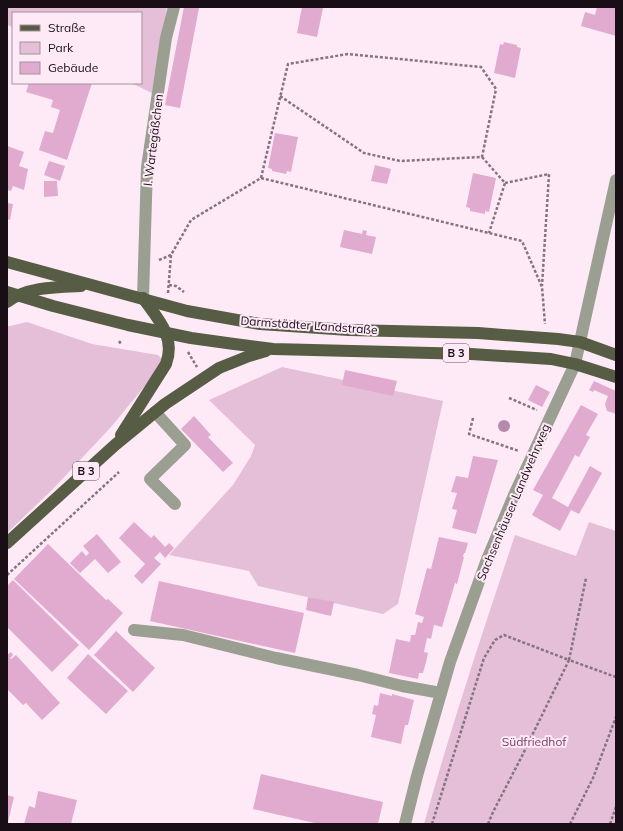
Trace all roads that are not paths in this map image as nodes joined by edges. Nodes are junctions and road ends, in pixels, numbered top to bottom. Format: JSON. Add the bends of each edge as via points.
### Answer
{"nodes":[{"id":1,"x":174,"y":7,"type":"edge"},
{"id":2,"x":616,"y":180,"type":"edge"},
{"id":3,"x":7,"y":262,"type":"edge"},
{"id":4,"x":90,"y":285,"type":"junction"},
{"id":5,"x":10,"y":296,"type":"edge"},
{"id":6,"x":143,"y":298,"type":"junction"},
{"id":7,"x":166,"y":333,"type":"junction"},
{"id":8,"x":580,"y":342,"type":"junction"},
{"id":9,"x":273,"y":349,"type":"junction"},
{"id":10,"x":616,"y":356,"type":"edge"},
{"id":11,"x":575,"y":364,"type":"junction"},
{"id":12,"x":616,"y":377,"type":"edge"},
{"id":13,"x":155,"y":412,"type":"junction"},
{"id":14,"x":115,"y":445,"type":"junction"},
{"id":15,"x":174,"y":504,"type":"dead end"},
{"id":16,"x":7,"y":543,"type":"edge"},
{"id":17,"x":134,"y":630,"type":"dead end"},
{"id":18,"x":441,"y":693,"type":"junction"},
{"id":19,"x":405,"y":824,"type":"edge"}],
"edges":[{"from":1,"to":6,"type":"street","name":"I. Wartegäßchen","via":[[166,38],[147,167]]},
{"from":2,"to":8,"type":"street","name":"Sachsenhäuser Landwehrweg"},
{"from":3,"to":4,"type":"main road","name":"Darmstädter Landstraße"},
{"from":4,"to":5,"type":"main road","number":"B 3","via":[[56,287]]},
{"from":4,"to":6,"type":"main road","name":"Darmstädter Landstraße","number":"B 3"},
{"from":5,"to":7,"type":"main road","name":"Darmstädter Landstraße","number":"B 3"},
{"from":6,"to":7,"type":"main road","number":"B 3"},
{"from":6,"to":8,"type":"main road","name":"Darmstädter Landstraße","number":"B 3","via":[[187,311],[260,324],[348,330],[478,333]]},
{"from":7,"to":9,"type":"main road","name":"Darmstädter Landstraße","number":"B 3"},
{"from":7,"to":14,"type":"main road","number":"B 3","via":[[169,356],[166,364]]},
{"from":8,"to":10,"type":"main road","name":"Darmstädter Landstraße","number":"B 3"},
{"from":8,"to":11,"type":"street","name":"Sachsenhäuser Landwehrweg"},
{"from":9,"to":11,"type":"main road","name":"Darmstädter Landstraße","number":"B 3","via":[[471,354],[551,359]]},
{"from":9,"to":13,"type":"main road","name":"Darmstädter Landstraße","number":"B 3","via":[[219,368]]},
{"from":11,"to":12,"type":"main road","name":"Darmstädter Landstraße","number":"B 3"},
{"from":11,"to":18,"type":"street","name":"Sachsenhäuser Landwehrweg","via":[[486,562]]},
{"from":13,"to":14,"type":"main road","name":"Darmstädter Landstraße","number":"B 3"},
{"from":13,"to":15,"type":"street","via":[[185,445],[150,479]]},
{"from":14,"to":16,"type":"main road","number":"B 3"},
{"from":17,"to":18,"type":"street","via":[[183,636]]},
{"from":18,"to":19,"type":"street","name":"Sachsenhäuser Landwehrweg"}]}
